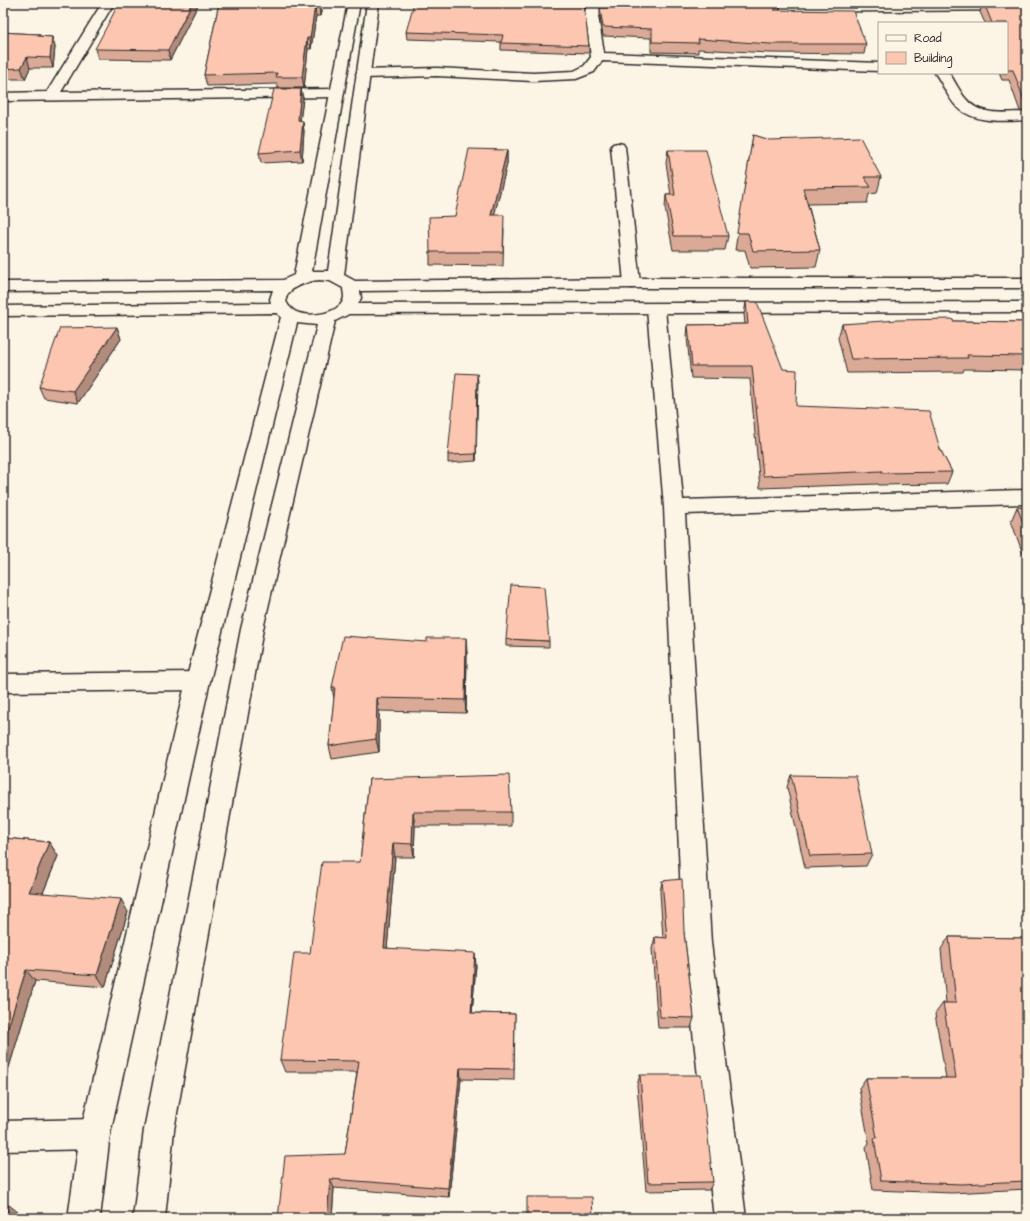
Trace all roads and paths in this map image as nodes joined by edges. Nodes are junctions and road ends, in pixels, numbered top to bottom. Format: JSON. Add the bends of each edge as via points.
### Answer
{"nodes":[{"id":1,"x":108,"y":3,"type":"edge"},
{"id":2,"x":354,"y":3,"type":"edge"},
{"id":3,"x":373,"y":3,"type":"edge"},
{"id":4,"x":804,"y":5,"type":"edge"},
{"id":5,"x":1027,"y":6,"type":"edge"},
{"id":6,"x":593,"y":7,"type":"edge"},
{"id":7,"x":740,"y":8,"type":"edge"},
{"id":8,"x":646,"y":10,"type":"edge"},
{"id":9,"x":598,"y":57,"type":"junction"},
{"id":10,"x":878,"y":67,"type":"edge"},
{"id":11,"x":363,"y":74,"type":"junction"},
{"id":12,"x":943,"y":74,"type":"edge"},
{"id":13,"x":337,"y":93,"type":"junction"},
{"id":14,"x":52,"y":95,"type":"junction"},
{"id":15,"x":3,"y":97,"type":"edge"},
{"id":16,"x":1027,"y":116,"type":"edge"},
{"id":17,"x":618,"y":148,"type":"dead end"},
{"id":18,"x":335,"y":277,"type":"junction"},
{"id":19,"x":295,"y":281,"type":"junction"},
{"id":20,"x":632,"y":283,"type":"junction"},
{"id":21,"x":1027,"y":284,"type":"edge"},
{"id":22,"x":350,"y":286,"type":"junction"},
{"id":23,"x":3,"y":288,"type":"edge"},
{"id":24,"x":1027,"y":307,"type":"edge"},
{"id":25,"x":656,"y":309,"type":"junction"},
{"id":26,"x":3,"y":311,"type":"edge"},
{"id":27,"x":285,"y":312,"type":"junction"},
{"id":28,"x":337,"y":314,"type":"junction"},
{"id":29,"x":1027,"y":497,"type":"edge"},
{"id":30,"x":674,"y":507,"type":"junction"},
{"id":31,"x":198,"y":682,"type":"junction"},
{"id":32,"x":3,"y":683,"type":"edge"},
{"id":33,"x":95,"y":1134,"type":"junction"},
{"id":34,"x":3,"y":1136,"type":"edge"},
{"id":35,"x":84,"y":1218,"type":"edge"},
{"id":36,"x":149,"y":1218,"type":"edge"},
{"id":37,"x":730,"y":1218,"type":"edge"}],
"edges":[{"from":1,"to":14,"type":"street"},
{"from":2,"to":13,"type":"street"},
{"from":3,"to":11,"type":"street"},
{"from":4,"to":5,"type":"street"},
{"from":4,"to":7,"type":"street"},
{"from":6,"to":8,"type":"street"},
{"from":6,"to":9,"type":"street"},
{"from":9,"to":10,"type":"street"},
{"from":9,"to":11,"type":"street","via":[[589,69],[576,75],[534,77],[438,72]]},
{"from":11,"to":18,"type":"street"},
{"from":12,"to":16,"type":"street","via":[[962,104],[974,112],[998,116]]},
{"from":13,"to":14,"type":"street"},
{"from":13,"to":19,"type":"street"},
{"from":14,"to":15,"type":"street"},
{"from":17,"to":20,"type":"street"},
{"from":18,"to":19,"type":"street","via":[[319,275]]},
{"from":18,"to":22,"type":"street"},
{"from":19,"to":23,"type":"street"},
{"from":19,"to":27,"type":"street","via":[[280,292],[278,300]]},
{"from":20,"to":21,"type":"street"},
{"from":20,"to":22,"type":"street"},
{"from":22,"to":28,"type":"street","via":[[354,294],[352,301]]},
{"from":24,"to":25,"type":"street"},
{"from":25,"to":28,"type":"street"},
{"from":25,"to":30,"type":"street"},
{"from":26,"to":27,"type":"street"},
{"from":27,"to":28,"type":"street","via":[[314,320]]},
{"from":27,"to":31,"type":"street"},
{"from":28,"to":36,"type":"street","via":[[252,629],[159,1130]]},
{"from":29,"to":30,"type":"street"},
{"from":30,"to":37,"type":"street","via":[[697,943]]},
{"from":31,"to":32,"type":"street"},
{"from":31,"to":33,"type":"street"},
{"from":33,"to":34,"type":"street"},
{"from":33,"to":35,"type":"street"}]}
